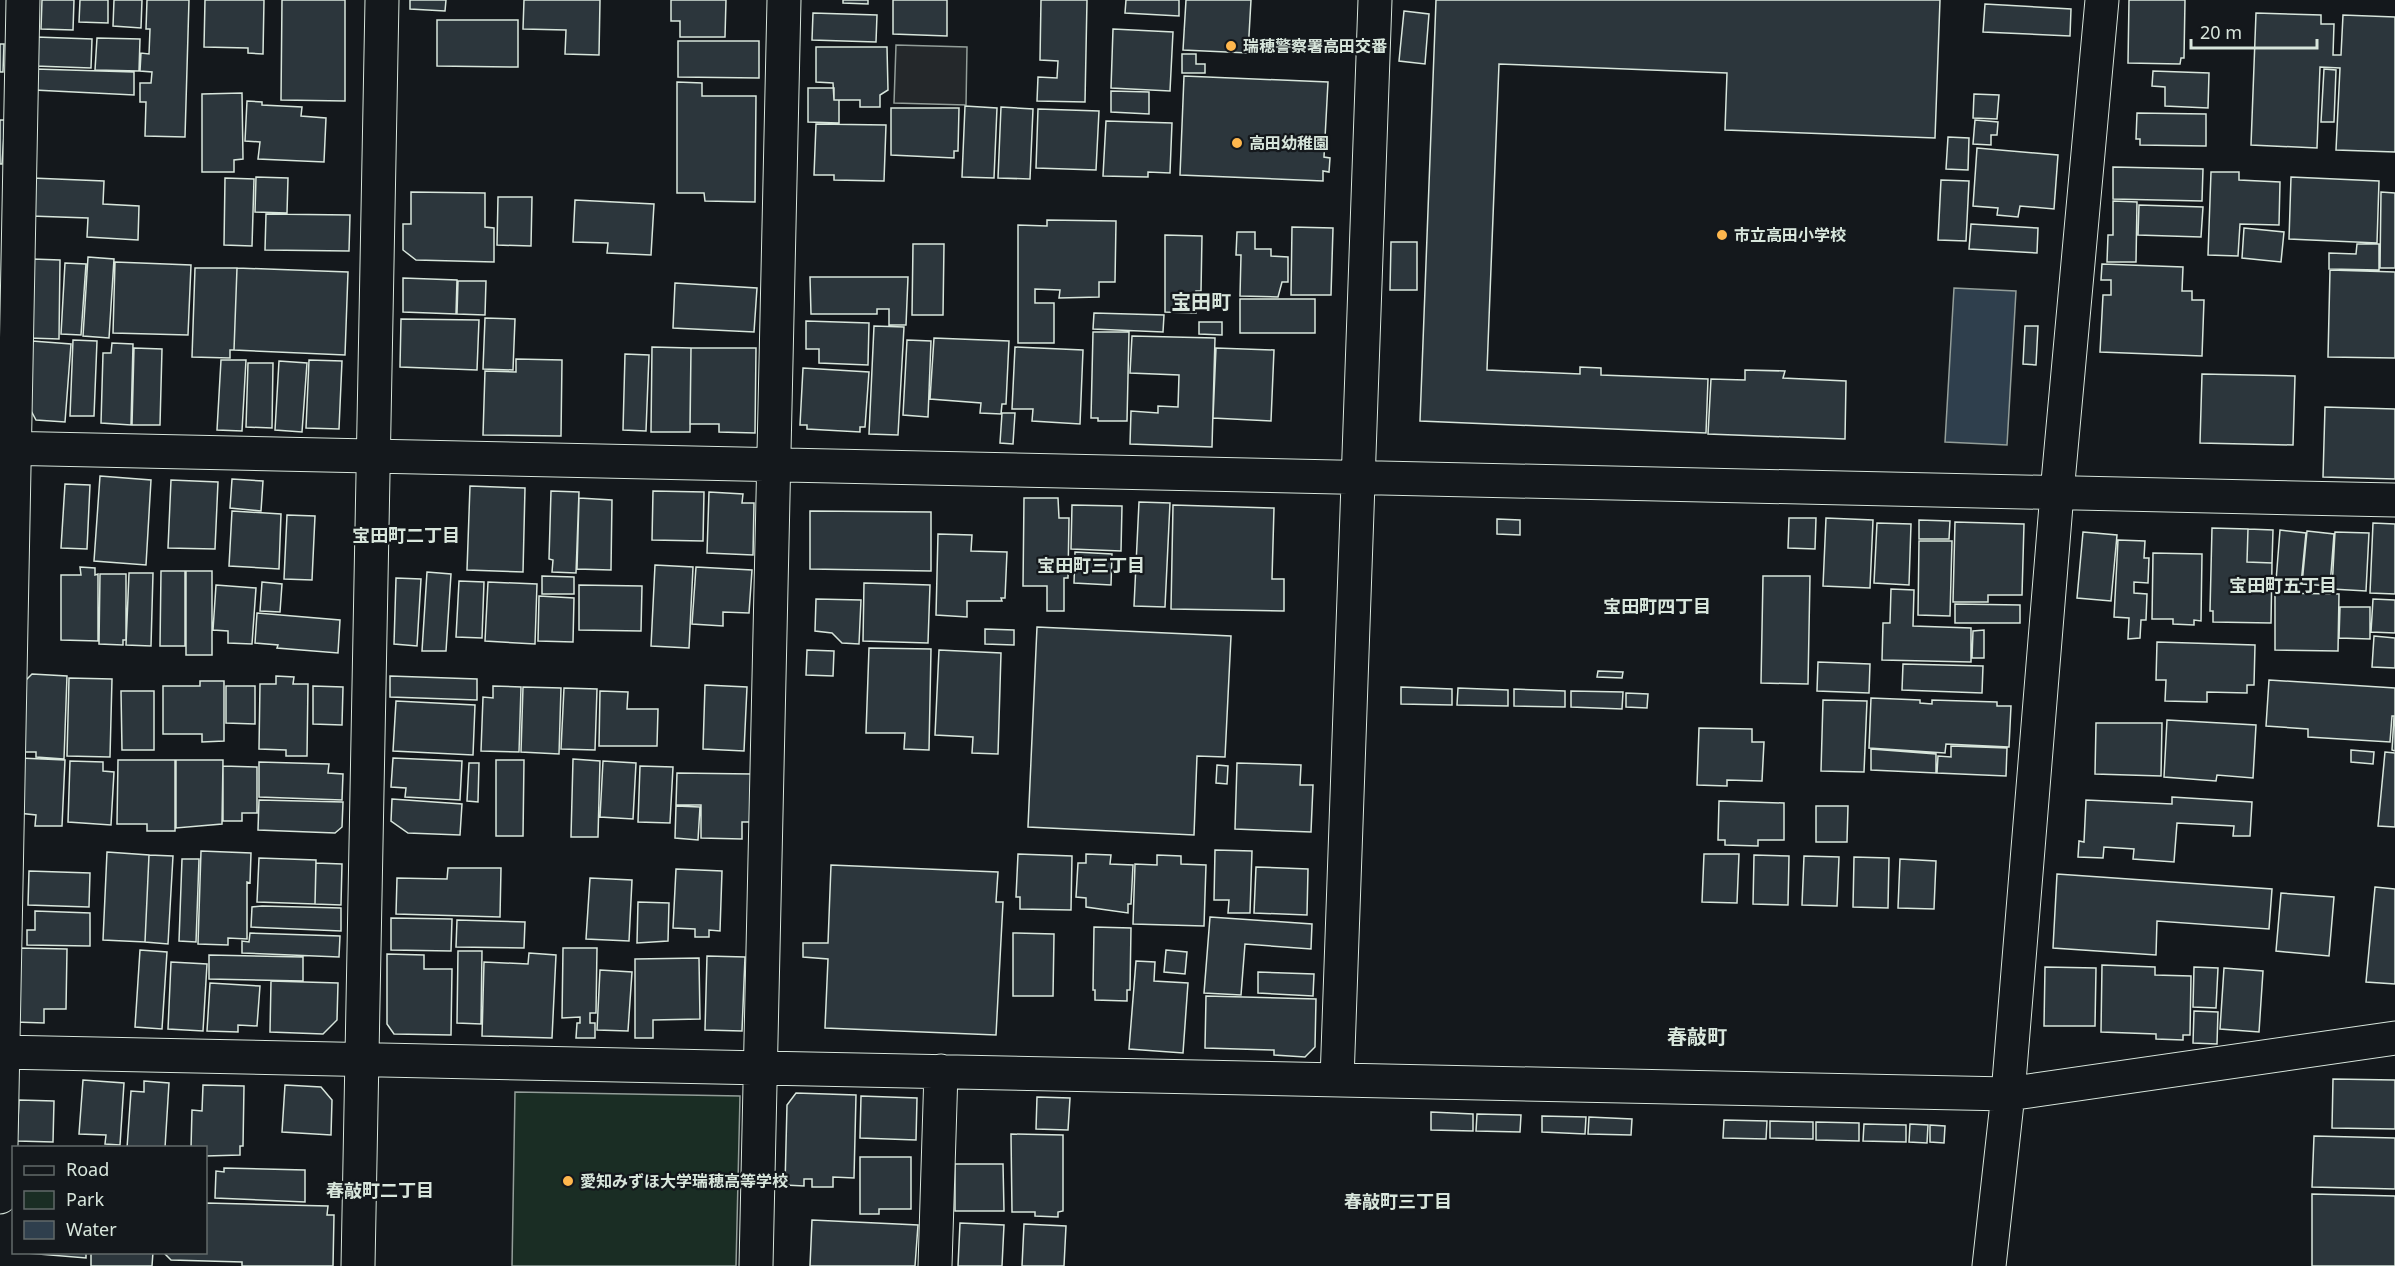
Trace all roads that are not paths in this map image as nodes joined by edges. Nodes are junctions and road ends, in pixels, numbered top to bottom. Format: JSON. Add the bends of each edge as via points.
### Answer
{"nodes":[{"id":1,"x":23,"y":0,"type":"edge"},
{"id":2,"x":382,"y":0,"type":"edge"},
{"id":3,"x":784,"y":0,"type":"edge"},
{"id":4,"x":1375,"y":0,"type":"edge"},
{"id":5,"x":2102,"y":0,"type":"edge"},
{"id":6,"x":7,"y":448,"type":"edge"},
{"id":7,"x":373,"y":456,"type":"junction"},
{"id":8,"x":774,"y":464,"type":"junction"},
{"id":9,"x":1358,"y":477,"type":"junction"},
{"id":10,"x":2057,"y":493,"type":"junction"},
{"id":11,"x":2395,"y":500,"type":"edge"},
{"id":12,"x":2395,"y":1038,"type":"edge"},
{"id":13,"x":2,"y":1052,"type":"edge"},
{"id":14,"x":362,"y":1059,"type":"junction"},
{"id":15,"x":761,"y":1068,"type":"junction"},
{"id":16,"x":941,"y":1071,"type":"junction"},
{"id":17,"x":1337,"y":1080,"type":"junction"},
{"id":18,"x":2008,"y":1094,"type":"junction"},
{"id":19,"x":0,"y":1197,"type":"edge"},
{"id":20,"x":358,"y":1266,"type":"edge"},
{"id":21,"x":756,"y":1266,"type":"edge"},
{"id":22,"x":935,"y":1266,"type":"edge"},
{"id":23,"x":1989,"y":1266,"type":"edge"}],
"edges":[{"from":1,"to":6,"type":"street"},
{"from":2,"to":7,"type":"street"},
{"from":3,"to":8,"type":"street"},
{"from":4,"to":9,"type":"street"},
{"from":5,"to":10,"type":"street"},
{"from":6,"to":7,"type":"street"},
{"from":6,"to":13,"type":"street"},
{"from":7,"to":8,"type":"street"},
{"from":7,"to":14,"type":"street"},
{"from":8,"to":9,"type":"street"},
{"from":8,"to":15,"type":"street"},
{"from":9,"to":10,"type":"street"},
{"from":9,"to":17,"type":"street"},
{"from":10,"to":11,"type":"street"},
{"from":10,"to":18,"type":"street"},
{"from":12,"to":18,"type":"street"},
{"from":13,"to":14,"type":"street"},
{"from":13,"to":19,"type":"street"},
{"from":14,"to":15,"type":"street"},
{"from":14,"to":20,"type":"street"},
{"from":15,"to":16,"type":"street"},
{"from":15,"to":21,"type":"street"},
{"from":16,"to":17,"type":"street"},
{"from":16,"to":22,"type":"street"},
{"from":17,"to":18,"type":"street"},
{"from":18,"to":23,"type":"street"}]}
